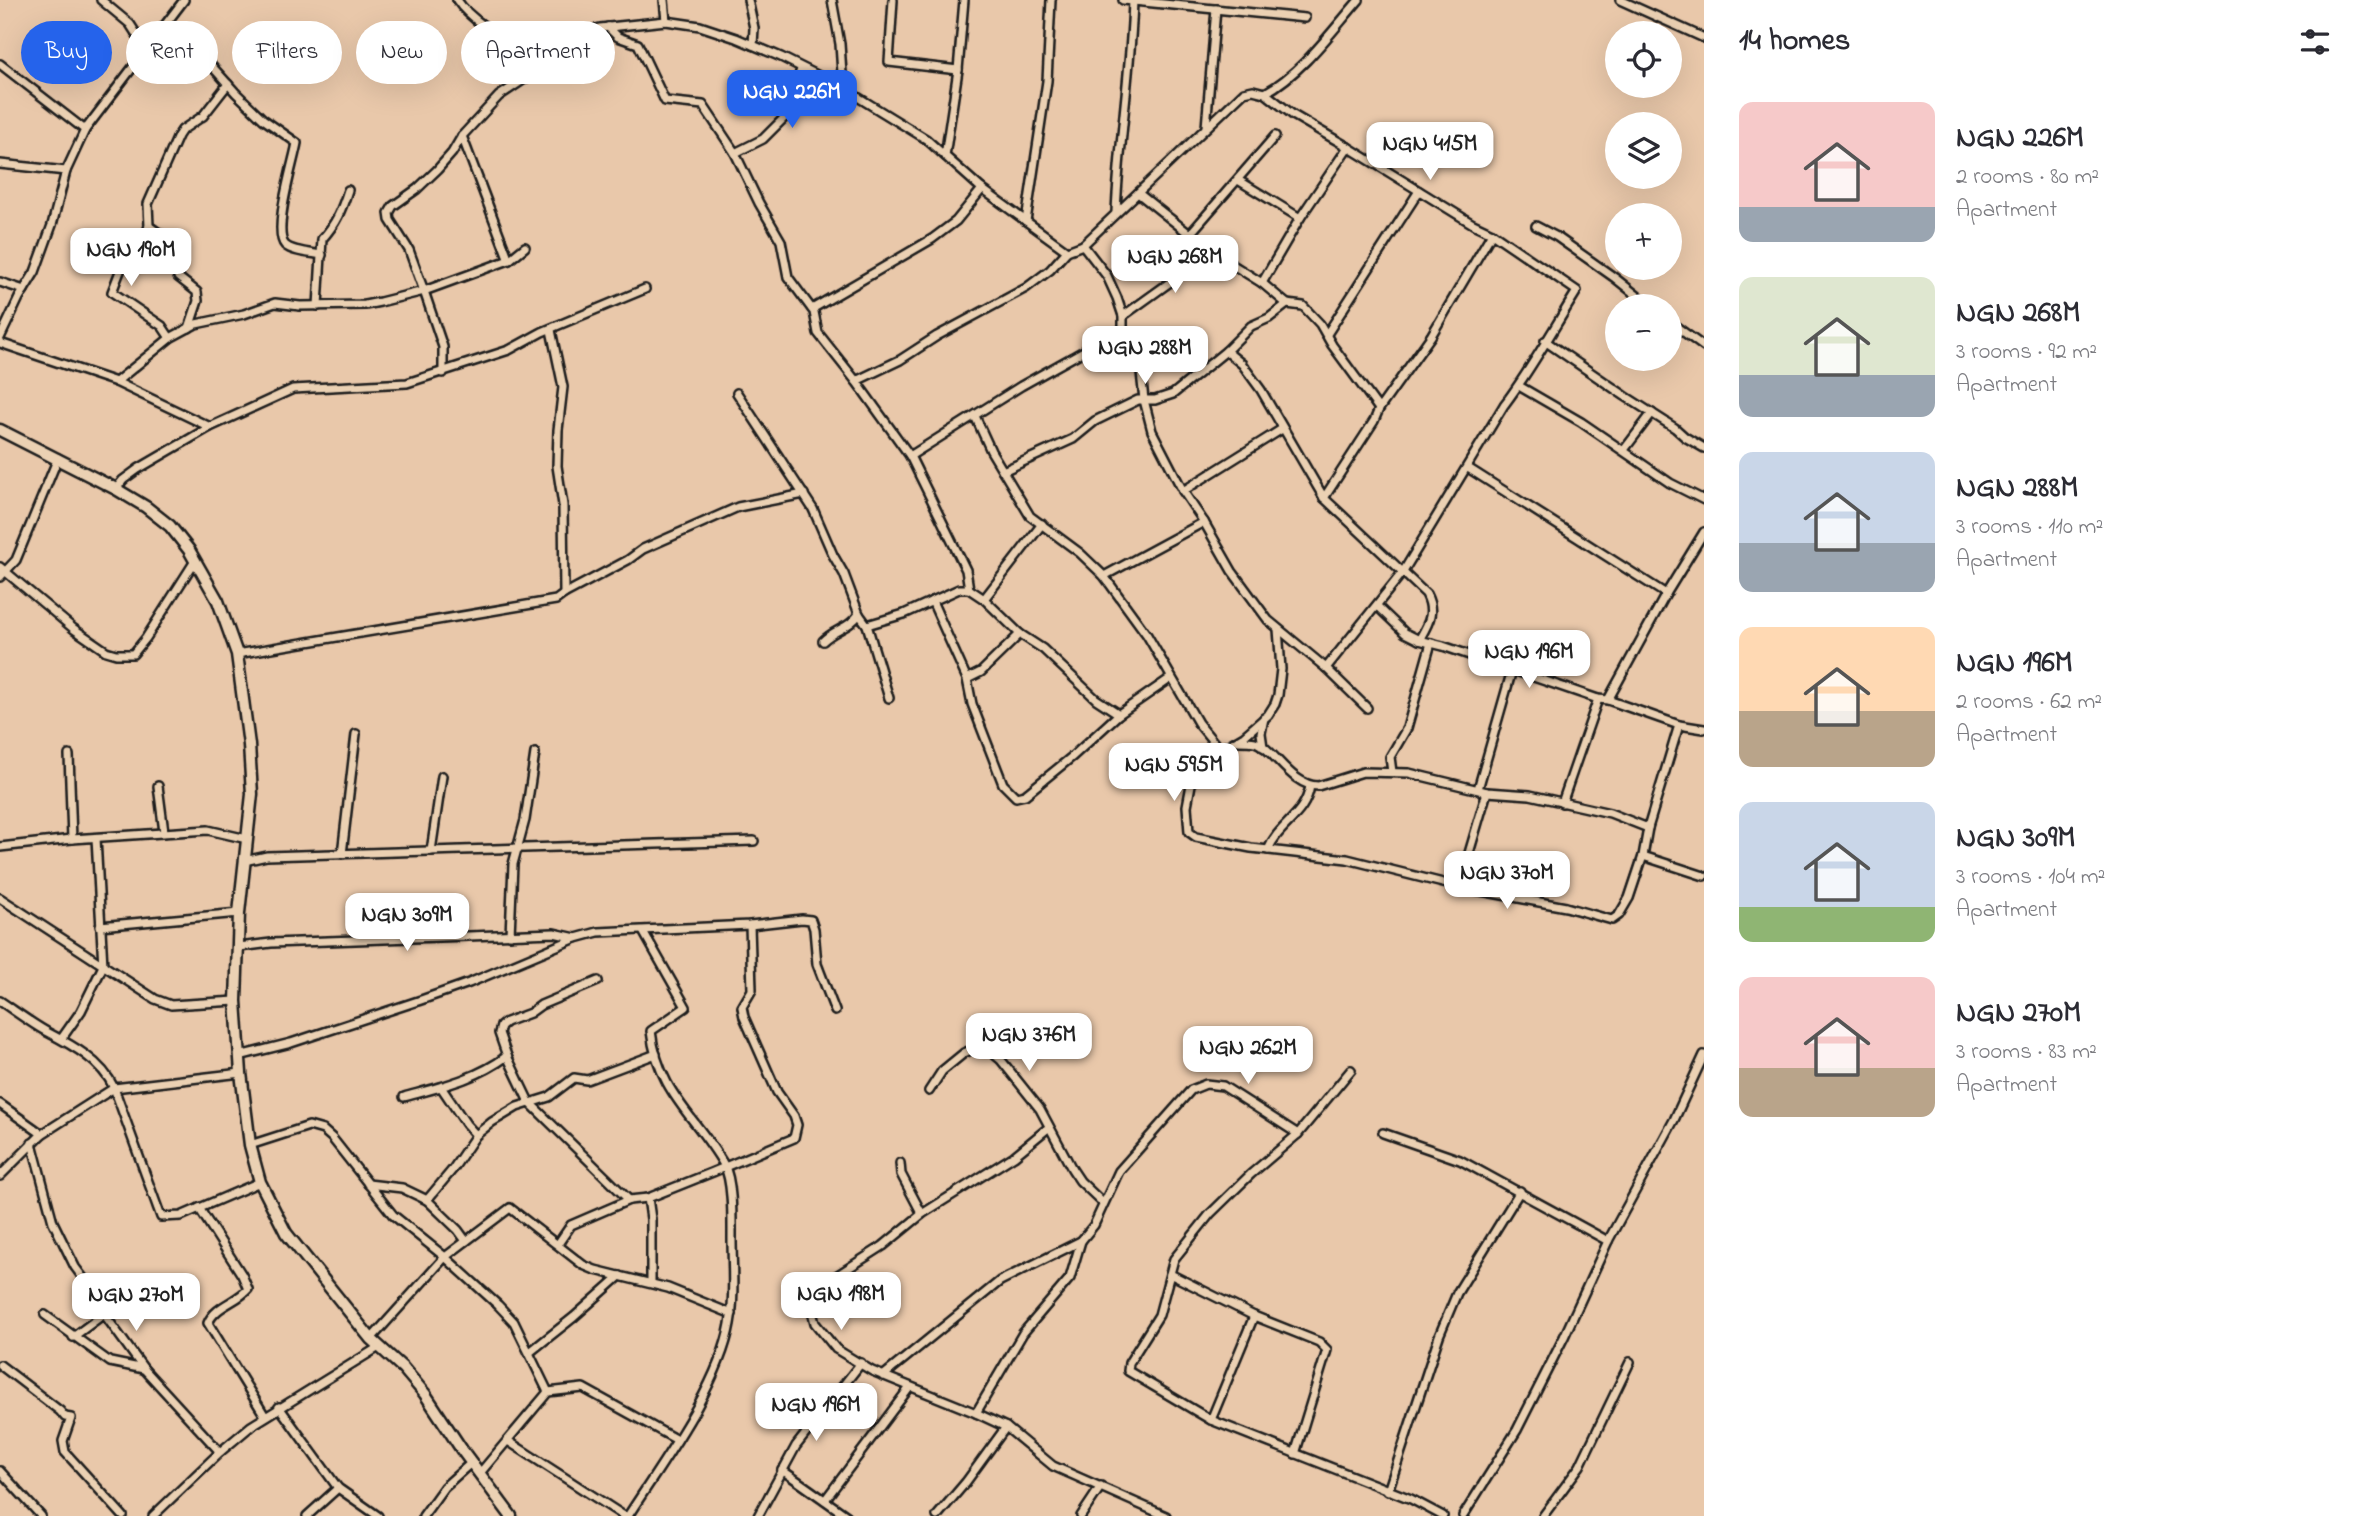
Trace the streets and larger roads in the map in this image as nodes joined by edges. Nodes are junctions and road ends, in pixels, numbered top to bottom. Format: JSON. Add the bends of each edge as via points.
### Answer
{"nodes":[{"id":1,"x":101,"y":0,"type":"edge"},
{"id":2,"x":184,"y":0,"type":"edge"},
{"id":3,"x":457,"y":0,"type":"edge"},
{"id":4,"x":664,"y":0,"type":"edge"},
{"id":5,"x":748,"y":0,"type":"edge"},
{"id":6,"x":832,"y":0,"type":"edge"},
{"id":7,"x":893,"y":0,"type":"edge"},
{"id":8,"x":964,"y":0,"type":"edge"},
{"id":9,"x":1051,"y":0,"type":"edge"},
{"id":10,"x":1123,"y":0,"type":"edge"},
{"id":11,"x":1133,"y":0,"type":"edge"},
{"id":12,"x":1359,"y":0,"type":"edge"},
{"id":13,"x":1620,"y":0,"type":"edge"},
{"id":14,"x":1216,"y":9,"type":"junction"},
{"id":15,"x":1305,"y":18,"type":"dead end"},
{"id":16,"x":666,"y":20,"type":"junction"},
{"id":17,"x":126,"y":21,"type":"edge"},
{"id":18,"x":168,"y":21,"type":"edge"},
{"id":19,"x":479,"y":21,"type":"edge"},
{"id":20,"x":615,"y":26,"type":"edge"},
{"id":21,"x":615,"y":34,"type":"edge"},
{"id":22,"x":1704,"y":37,"type":"edge"},
{"id":23,"x":753,"y":45,"type":"junction"},
{"id":24,"x":0,"y":64,"type":"edge"},
{"id":25,"x":801,"y":69,"type":"junction"},
{"id":26,"x":958,"y":70,"type":"junction"},
{"id":27,"x":218,"y":73,"type":"edge"},
{"id":28,"x":126,"y":76,"type":"edge"},
{"id":29,"x":228,"y":84,"type":"junction"},
{"id":30,"x":517,"y":84,"type":"edge"},
{"id":31,"x":843,"y":88,"type":"junction"},
{"id":32,"x":1265,"y":93,"type":"junction"},
{"id":33,"x":1206,"y":127,"type":"junction"},
{"id":34,"x":85,"y":130,"type":"junction"},
{"id":35,"x":462,"y":136,"type":"junction"},
{"id":36,"x":1275,"y":136,"type":"dead end"},
{"id":37,"x":1348,"y":146,"type":"junction"},
{"id":38,"x":735,"y":153,"type":"junction"},
{"id":39,"x":945,"y":156,"type":"junction"},
{"id":40,"x":0,"y":164,"type":"edge"},
{"id":41,"x":66,"y":171,"type":"junction"},
{"id":42,"x":1238,"y":180,"type":"junction"},
{"id":43,"x":982,"y":189,"type":"junction"},
{"id":44,"x":348,"y":190,"type":"dead end"},
{"id":45,"x":1419,"y":191,"type":"junction"},
{"id":46,"x":1138,"y":193,"type":"junction"},
{"id":47,"x":1116,"y":212,"type":"junction"},
{"id":48,"x":1300,"y":218,"type":"junction"},
{"id":49,"x":1026,"y":221,"type":"junction"},
{"id":50,"x":149,"y":226,"type":"junction"},
{"id":51,"x":1536,"y":226,"type":"dead end"},
{"id":52,"x":1492,"y":233,"type":"junction"},
{"id":53,"x":1190,"y":234,"type":"junction"},
{"id":54,"x":1083,"y":245,"type":"junction"},
{"id":55,"x":525,"y":247,"type":"dead end"},
{"id":56,"x":1068,"y":251,"type":"junction"},
{"id":57,"x":1212,"y":252,"type":"junction"},
{"id":58,"x":321,"y":255,"type":"junction"},
{"id":59,"x":509,"y":260,"type":"junction"},
{"id":60,"x":0,"y":282,"type":"edge"},
{"id":61,"x":1262,"y":283,"type":"junction"},
{"id":62,"x":645,"y":289,"type":"dead end"},
{"id":63,"x":24,"y":290,"type":"junction"},
{"id":64,"x":424,"y":291,"type":"junction"},
{"id":65,"x":1635,"y":294,"type":"edge"},
{"id":66,"x":1287,"y":304,"type":"junction"},
{"id":67,"x":318,"y":306,"type":"junction"},
{"id":68,"x":811,"y":309,"type":"junction"},
{"id":69,"x":1123,"y":316,"type":"junction"},
{"id":70,"x":189,"y":328,"type":"junction"},
{"id":71,"x":1123,"y":329,"type":"junction"},
{"id":72,"x":551,"y":330,"type":"junction"},
{"id":73,"x":1682,"y":331,"type":"edge"},
{"id":74,"x":1327,"y":334,"type":"junction"},
{"id":75,"x":170,"y":338,"type":"junction"},
{"id":76,"x":0,"y":341,"type":"edge"},
{"id":77,"x":1545,"y":341,"type":"junction"},
{"id":78,"x":1704,"y":347,"type":"edge"},
{"id":79,"x":1226,"y":351,"type":"junction"},
{"id":80,"x":443,"y":373,"type":"junction"},
{"id":81,"x":856,"y":381,"type":"junction"},
{"id":82,"x":116,"y":383,"type":"junction"},
{"id":83,"x":1519,"y":386,"type":"junction"},
{"id":84,"x":737,"y":393,"type":"dead end"},
{"id":85,"x":1144,"y":400,"type":"junction"},
{"id":86,"x":1379,"y":409,"type":"junction"},
{"id":87,"x":1651,"y":413,"type":"junction"},
{"id":88,"x":975,"y":416,"type":"junction"},
{"id":89,"x":210,"y":427,"type":"junction"},
{"id":90,"x":1282,"y":429,"type":"junction"},
{"id":91,"x":0,"y":430,"type":"edge"},
{"id":92,"x":1704,"y":448,"type":"edge"},
{"id":93,"x":1624,"y":450,"type":"junction"},
{"id":94,"x":911,"y":456,"type":"junction"},
{"id":95,"x":58,"y":458,"type":"junction"},
{"id":96,"x":1468,"y":468,"type":"junction"},
{"id":97,"x":1003,"y":471,"type":"junction"},
{"id":98,"x":116,"y":489,"type":"junction"},
{"id":99,"x":1183,"y":491,"type":"junction"},
{"id":100,"x":804,"y":494,"type":"junction"},
{"id":101,"x":1324,"y":498,"type":"junction"},
{"id":102,"x":1704,"y":500,"type":"edge"},
{"id":103,"x":1204,"y":522,"type":"junction"},
{"id":104,"x":1042,"y":524,"type":"junction"},
{"id":105,"x":1704,"y":532,"type":"edge"},
{"id":106,"x":195,"y":561,"type":"junction"},
{"id":107,"x":2,"y":572,"type":"edge"},
{"id":108,"x":1403,"y":572,"type":"junction"},
{"id":109,"x":1104,"y":576,"type":"junction"},
{"id":110,"x":969,"y":589,"type":"junction"},
{"id":111,"x":564,"y":594,"type":"junction"},
{"id":112,"x":1666,"y":594,"type":"junction"},
{"id":113,"x":984,"y":598,"type":"junction"},
{"id":114,"x":932,"y":601,"type":"junction"},
{"id":115,"x":1377,"y":606,"type":"junction"},
{"id":116,"x":859,"y":614,"type":"junction"},
{"id":117,"x":866,"y":625,"type":"junction"},
{"id":118,"x":1278,"y":629,"type":"junction"},
{"id":119,"x":1020,"y":634,"type":"junction"},
{"id":120,"x":1419,"y":640,"type":"junction"},
{"id":121,"x":823,"y":641,"type":"dead end"},
{"id":122,"x":1431,"y":643,"type":"junction"},
{"id":123,"x":237,"y":654,"type":"junction"},
{"id":124,"x":1326,"y":667,"type":"junction"},
{"id":125,"x":1512,"y":670,"type":"junction"},
{"id":126,"x":967,"y":678,"type":"junction"},
{"id":127,"x":1171,"y":678,"type":"junction"},
{"id":128,"x":889,"y":698,"type":"dead end"},
{"id":129,"x":1598,"y":699,"type":"junction"},
{"id":130,"x":1608,"y":700,"type":"junction"},
{"id":131,"x":1367,"y":708,"type":"dead end"},
{"id":132,"x":1119,"y":714,"type":"junction"},
{"id":133,"x":1264,"y":718,"type":"junction"},
{"id":134,"x":1679,"y":725,"type":"junction"},
{"id":135,"x":1704,"y":728,"type":"edge"},
{"id":136,"x":356,"y":734,"type":"dead end"},
{"id":137,"x":1238,"y":740,"type":"junction"},
{"id":138,"x":1263,"y":747,"type":"junction"},
{"id":139,"x":1220,"y":750,"type":"junction"},
{"id":140,"x":535,"y":753,"type":"dead end"},
{"id":141,"x":69,"y":755,"type":"dead end"},
{"id":142,"x":1392,"y":772,"type":"junction"},
{"id":143,"x":442,"y":776,"type":"dead end"},
{"id":144,"x":158,"y":786,"type":"dead end"},
{"id":145,"x":1310,"y":786,"type":"junction"},
{"id":146,"x":1478,"y":789,"type":"junction"},
{"id":147,"x":1487,"y":792,"type":"junction"},
{"id":148,"x":1562,"y":803,"type":"junction"},
{"id":149,"x":1648,"y":828,"type":"junction"},
{"id":150,"x":164,"y":832,"type":"junction"},
{"id":151,"x":96,"y":838,"type":"junction"},
{"id":152,"x":72,"y":839,"type":"junction"},
{"id":153,"x":247,"y":839,"type":"junction"},
{"id":154,"x":754,"y":841,"type":"dead end"},
{"id":155,"x":0,"y":847,"type":"edge"},
{"id":156,"x":517,"y":847,"type":"junction"},
{"id":157,"x":1268,"y":849,"type":"junction"},
{"id":158,"x":431,"y":851,"type":"junction"},
{"id":159,"x":342,"y":854,"type":"junction"},
{"id":160,"x":1643,"y":856,"type":"junction"},
{"id":161,"x":244,"y":861,"type":"junction"},
{"id":162,"x":1704,"y":876,"type":"edge"},
{"id":163,"x":1459,"y":887,"type":"junction"},
{"id":164,"x":0,"y":898,"type":"edge"},
{"id":165,"x":239,"y":913,"type":"junction"},
{"id":166,"x":750,"y":925,"type":"junction"},
{"id":167,"x":100,"y":926,"type":"junction"},
{"id":168,"x":643,"y":931,"type":"junction"},
{"id":169,"x":510,"y":935,"type":"junction"},
{"id":170,"x":576,"y":938,"type":"junction"},
{"id":171,"x":239,"y":947,"type":"junction"},
{"id":172,"x":103,"y":966,"type":"junction"},
{"id":173,"x":598,"y":981,"type":"dead end"},
{"id":174,"x":0,"y":1001,"type":"edge"},
{"id":175,"x":236,"y":1001,"type":"junction"},
{"id":176,"x":835,"y":1012,"type":"dead end"},
{"id":177,"x":62,"y":1038,"type":"junction"},
{"id":178,"x":656,"y":1055,"type":"junction"},
{"id":179,"x":1704,"y":1055,"type":"edge"},
{"id":180,"x":239,"y":1056,"type":"junction"},
{"id":181,"x":507,"y":1056,"type":"junction"},
{"id":182,"x":1351,"y":1069,"type":"dead end"},
{"id":183,"x":241,"y":1073,"type":"junction"},
{"id":184,"x":441,"y":1087,"type":"junction"},
{"id":185,"x":114,"y":1088,"type":"junction"},
{"id":186,"x":929,"y":1091,"type":"dead end"},
{"id":187,"x":404,"y":1097,"type":"dead end"},
{"id":188,"x":529,"y":1102,"type":"junction"},
{"id":189,"x":0,"y":1104,"type":"edge"},
{"id":190,"x":1048,"y":1128,"type":"junction"},
{"id":191,"x":1383,"y":1133,"type":"dead end"},
{"id":192,"x":42,"y":1134,"type":"junction"},
{"id":193,"x":1298,"y":1134,"type":"junction"},
{"id":194,"x":476,"y":1135,"type":"junction"},
{"id":195,"x":32,"y":1143,"type":"junction"},
{"id":196,"x":250,"y":1145,"type":"junction"},
{"id":197,"x":900,"y":1163,"type":"dead end"},
{"id":198,"x":725,"y":1167,"type":"junction"},
{"id":199,"x":0,"y":1176,"type":"edge"},
{"id":200,"x":260,"y":1182,"type":"junction"},
{"id":201,"x":368,"y":1184,"type":"junction"},
{"id":202,"x":1520,"y":1191,"type":"junction"},
{"id":203,"x":648,"y":1198,"type":"junction"},
{"id":204,"x":427,"y":1200,"type":"junction"},
{"id":205,"x":629,"y":1200,"type":"junction"},
{"id":206,"x":1103,"y":1203,"type":"junction"},
{"id":207,"x":199,"y":1208,"type":"junction"},
{"id":208,"x":922,"y":1214,"type":"junction"},
{"id":209,"x":466,"y":1241,"type":"junction"},
{"id":210,"x":1081,"y":1241,"type":"junction"},
{"id":211,"x":1608,"y":1241,"type":"junction"},
{"id":212,"x":558,"y":1244,"type":"junction"},
{"id":213,"x":445,"y":1257,"type":"junction"},
{"id":214,"x":1170,"y":1274,"type":"junction"},
{"id":215,"x":620,"y":1276,"type":"junction"},
{"id":216,"x":651,"y":1282,"type":"junction"},
{"id":217,"x":104,"y":1314,"type":"junction"},
{"id":218,"x":732,"y":1314,"type":"junction"},
{"id":219,"x":45,"y":1315,"type":"dead end"},
{"id":220,"x":1254,"y":1316,"type":"junction"},
{"id":221,"x":73,"y":1337,"type":"junction"},
{"id":222,"x":375,"y":1343,"type":"junction"},
{"id":223,"x":530,"y":1352,"type":"junction"},
{"id":224,"x":1630,"y":1362,"type":"dead end"},
{"id":225,"x":860,"y":1363,"type":"junction"},
{"id":226,"x":0,"y":1365,"type":"edge"},
{"id":227,"x":144,"y":1368,"type":"junction"},
{"id":228,"x":883,"y":1376,"type":"junction"},
{"id":229,"x":910,"y":1387,"type":"junction"},
{"id":230,"x":548,"y":1392,"type":"junction"},
{"id":231,"x":279,"y":1407,"type":"junction"},
{"id":232,"x":976,"y":1413,"type":"junction"},
{"id":233,"x":265,"y":1416,"type":"junction"},
{"id":234,"x":1211,"y":1420,"type":"junction"},
{"id":235,"x":1006,"y":1427,"type":"junction"},
{"id":236,"x":677,"y":1440,"type":"junction"},
{"id":237,"x":508,"y":1441,"type":"junction"},
{"id":238,"x":220,"y":1452,"type":"junction"},
{"id":239,"x":1295,"y":1454,"type":"junction"},
{"id":240,"x":472,"y":1462,"type":"junction"},
{"id":241,"x":0,"y":1471,"type":"edge"},
{"id":242,"x":782,"y":1471,"type":"junction"},
{"id":243,"x":480,"y":1474,"type":"junction"},
{"id":244,"x":7,"y":1478,"type":"junction"},
{"id":245,"x":0,"y":1485,"type":"edge"},
{"id":246,"x":1101,"y":1486,"type":"junction"},
{"id":247,"x":338,"y":1488,"type":"junction"},
{"id":248,"x":1388,"y":1491,"type":"junction"},
{"id":249,"x":825,"y":1500,"type":"junction"},
{"id":250,"x":41,"y":1516,"type":"edge"},
{"id":251,"x":123,"y":1516,"type":"edge"},
{"id":252,"x":153,"y":1516,"type":"edge"},
{"id":253,"x":307,"y":1516,"type":"edge"},
{"id":254,"x":378,"y":1516,"type":"edge"},
{"id":255,"x":423,"y":1516,"type":"edge"},
{"id":256,"x":511,"y":1516,"type":"edge"},
{"id":257,"x":626,"y":1516,"type":"edge"},
{"id":258,"x":758,"y":1516,"type":"edge"},
{"id":259,"x":847,"y":1516,"type":"edge"},
{"id":260,"x":937,"y":1516,"type":"edge"},
{"id":261,"x":1082,"y":1516,"type":"edge"},
{"id":262,"x":1166,"y":1516,"type":"edge"},
{"id":263,"x":1443,"y":1516,"type":"edge"},
{"id":264,"x":1463,"y":1516,"type":"edge"},
{"id":265,"x":1543,"y":1516,"type":"edge"}],
"edges":[{"from":1,"to":17,"type":"street"},
{"from":2,"to":18,"type":"street"},
{"from":3,"to":19,"type":"street"},
{"from":4,"to":16,"type":"street"},
{"from":5,"to":23,"type":"street"},
{"from":6,"to":31,"type":"street"},
{"from":7,"to":26,"type":"street","via":[[889,62]]},
{"from":8,"to":26,"type":"street"},
{"from":9,"to":49,"type":"street","via":[[1047,81]]},
{"from":10,"to":11,"type":"street"},
{"from":11,"to":14,"type":"street"},
{"from":11,"to":47,"type":"street"},
{"from":12,"to":32,"type":"street","via":[[1294,72]]},
{"from":13,"to":22,"type":"street"},
{"from":14,"to":15,"type":"street"},
{"from":14,"to":33,"type":"street"},
{"from":16,"to":20,"type":"street"},
{"from":16,"to":23,"type":"street","via":[[700,26]]},
{"from":21,"to":38,"type":"street","via":[[638,44],[665,101],[704,105]]},
{"from":23,"to":25,"type":"street"},
{"from":24,"to":34,"type":"street"},
{"from":25,"to":31,"type":"street"},
{"from":25,"to":38,"type":"street","via":[[787,115],[763,139]]},
{"from":26,"to":39,"type":"street"},
{"from":27,"to":29,"type":"street"},
{"from":28,"to":34,"type":"street"},
{"from":29,"to":50,"type":"street","via":[[203,116],[178,136],[148,204]]},
{"from":29,"to":58,"type":"street","via":[[263,119],[297,143],[281,239],[289,248]]},
{"from":30,"to":35,"type":"street","via":[[499,96]]},
{"from":31,"to":39,"type":"street","via":[[926,139]]},
{"from":32,"to":33,"type":"street","via":[[1244,92]]},
{"from":32,"to":37,"type":"street"},
{"from":33,"to":46,"type":"street"},
{"from":34,"to":41,"type":"street"},
{"from":35,"to":59,"type":"street"},
{"from":35,"to":64,"type":"street","via":[[437,170],[389,213]]},
{"from":36,"to":42,"type":"street"},
{"from":37,"to":45,"type":"street"},
{"from":37,"to":48,"type":"street"},
{"from":38,"to":68,"type":"street","via":[[781,240],[788,277]]},
{"from":39,"to":43,"type":"street"},
{"from":40,"to":41,"type":"street"},
{"from":41,"to":63,"type":"street","via":[[52,225]]},
{"from":42,"to":48,"type":"street"},
{"from":42,"to":53,"type":"street"},
{"from":43,"to":49,"type":"street"},
{"from":43,"to":68,"type":"street","via":[[956,221],[932,239]]},
{"from":44,"to":58,"type":"street","via":[[333,227],[322,239]]},
{"from":45,"to":52,"type":"street"},
{"from":45,"to":74,"type":"street"},
{"from":46,"to":47,"type":"street"},
{"from":46,"to":53,"type":"street"},
{"from":47,"to":54,"type":"street"},
{"from":48,"to":61,"type":"street"},
{"from":49,"to":56,"type":"street"},
{"from":50,"to":70,"type":"street","via":[[169,240],[178,277],[197,292]]},
{"from":50,"to":75,"type":"street","via":[[142,246],[122,266],[112,292],[162,326]]},
{"from":51,"to":65,"type":"street"},
{"from":52,"to":77,"type":"street","via":[[1577,291]]},
{"from":52,"to":86,"type":"street","via":[[1431,336]]},
{"from":53,"to":57,"type":"street"},
{"from":54,"to":56,"type":"street"},
{"from":54,"to":69,"type":"street","via":[[1107,276]]},
{"from":55,"to":59,"type":"street"},
{"from":56,"to":81,"type":"street","via":[[1026,288]]},
{"from":57,"to":61,"type":"street"},
{"from":57,"to":69,"type":"street"},
{"from":58,"to":67,"type":"street"},
{"from":59,"to":64,"type":"street"},
{"from":60,"to":63,"type":"street"},
{"from":61,"to":66,"type":"street"},
{"from":62,"to":72,"type":"street"},
{"from":63,"to":76,"type":"street"},
{"from":64,"to":67,"type":"street","via":[[365,305]]},
{"from":64,"to":80,"type":"street","via":[[443,347]]},
{"from":66,"to":74,"type":"street","via":[[1303,306]]},
{"from":66,"to":79,"type":"street","via":[[1251,326]]},
{"from":67,"to":70,"type":"street","via":[[275,303]]},
{"from":68,"to":81,"type":"street","via":[[818,333]]},
{"from":69,"to":71,"type":"street"},
{"from":70,"to":75,"type":"street"},
{"from":71,"to":85,"type":"street","via":[[1141,372]]},
{"from":71,"to":88,"type":"street"},
{"from":72,"to":80,"type":"street"},
{"from":72,"to":111,"type":"street","via":[[563,387],[557,466]]},
{"from":73,"to":78,"type":"street"},
{"from":74,"to":86,"type":"street"},
{"from":75,"to":82,"type":"street"},
{"from":76,"to":82,"type":"street"},
{"from":77,"to":83,"type":"street"},
{"from":77,"to":87,"type":"street"},
{"from":79,"to":85,"type":"street","via":[[1174,394]]},
{"from":79,"to":90,"type":"street","via":[[1253,379]]},
{"from":80,"to":89,"type":"street","via":[[407,383],[292,389]]},
{"from":81,"to":94,"type":"street"},
{"from":82,"to":89,"type":"street"},
{"from":83,"to":93,"type":"street"},
{"from":83,"to":96,"type":"street"},
{"from":84,"to":100,"type":"street"},
{"from":85,"to":97,"type":"street"},
{"from":85,"to":99,"type":"street","via":[[1152,430]]},
{"from":86,"to":101,"type":"street"},
{"from":87,"to":92,"type":"street"},
{"from":87,"to":93,"type":"street"},
{"from":88,"to":94,"type":"street"},
{"from":88,"to":97,"type":"street"},
{"from":89,"to":98,"type":"street","via":[[138,469]]},
{"from":90,"to":99,"type":"street"},
{"from":90,"to":101,"type":"street"},
{"from":91,"to":95,"type":"street"},
{"from":93,"to":102,"type":"street"},
{"from":94,"to":110,"type":"street","via":[[966,570]]},
{"from":95,"to":98,"type":"street"},
{"from":95,"to":107,"type":"street","via":[[16,560]]},
{"from":96,"to":108,"type":"street"},
{"from":96,"to":112,"type":"street"},
{"from":97,"to":104,"type":"street","via":[[1030,516]]},
{"from":98,"to":106,"type":"street","via":[[170,526]]},
{"from":99,"to":103,"type":"street"},
{"from":100,"to":111,"type":"street","via":[[738,507],[643,549]]},
{"from":100,"to":116,"type":"street"},
{"from":101,"to":108,"type":"street"},
{"from":103,"to":109,"type":"street"},
{"from":103,"to":118,"type":"street","via":[[1240,585]]},
{"from":104,"to":109,"type":"street"},
{"from":104,"to":113,"type":"street"},
{"from":105,"to":112,"type":"street"},
{"from":106,"to":107,"type":"street","via":[[133,654],[106,651]]},
{"from":106,"to":123,"type":"street","via":[[218,601]]},
{"from":108,"to":115,"type":"street"},
{"from":108,"to":120,"type":"street","via":[[1429,600],[1431,621]]},
{"from":109,"to":127,"type":"street","via":[[1147,635]]},
{"from":110,"to":113,"type":"street"},
{"from":110,"to":114,"type":"street"},
{"from":111,"to":123,"type":"street","via":[[556,600]]},
{"from":112,"to":130,"type":"street"},
{"from":113,"to":119,"type":"street"},
{"from":114,"to":117,"type":"street"},
{"from":114,"to":126,"type":"street"},
{"from":115,"to":120,"type":"street"},
{"from":115,"to":124,"type":"street"},
{"from":116,"to":117,"type":"street"},
{"from":116,"to":121,"type":"street","via":[[850,626]]},
{"from":117,"to":128,"type":"street"},
{"from":118,"to":124,"type":"street"},
{"from":118,"to":133,"type":"street","via":[[1278,695]]},
{"from":119,"to":126,"type":"street","via":[[981,672]]},
{"from":119,"to":132,"type":"street"},
{"from":120,"to":122,"type":"street"},
{"from":122,"to":125,"type":"street"},
{"from":122,"to":142,"type":"street","via":[[1407,729],[1390,757]]},
{"from":123,"to":153,"type":"street","via":[[252,794]]},
{"from":124,"to":131,"type":"street"},
{"from":125,"to":129,"type":"street"},
{"from":125,"to":146,"type":"street"},
{"from":126,"to":132,"type":"street","via":[[972,704],[1003,784],[1016,797],[1026,795]]},
{"from":127,"to":132,"type":"street"},
{"from":127,"to":139,"type":"street"},
{"from":129,"to":130,"type":"street"},
{"from":129,"to":148,"type":"street"},
{"from":130,"to":134,"type":"street"},
{"from":133,"to":137,"type":"street"},
{"from":133,"to":138,"type":"street"},
{"from":134,"to":135,"type":"street"},
{"from":134,"to":149,"type":"street"},
{"from":136,"to":159,"type":"street"},
{"from":137,"to":138,"type":"street"},
{"from":137,"to":139,"type":"street"},
{"from":138,"to":145,"type":"street"},
{"from":139,"to":157,"type":"street","via":[[1193,774],[1187,806],[1189,832]]},
{"from":140,"to":156,"type":"street"},
{"from":141,"to":152,"type":"street"},
{"from":142,"to":145,"type":"street","via":[[1363,772]]},
{"from":142,"to":146,"type":"street"},
{"from":143,"to":158,"type":"street"},
{"from":144,"to":150,"type":"street"},
{"from":145,"to":157,"type":"street","via":[[1301,810],[1276,834]]},
{"from":146,"to":147,"type":"street"},
{"from":147,"to":148,"type":"street"},
{"from":147,"to":163,"type":"street"},
{"from":148,"to":149,"type":"street","via":[[1610,813]]},
{"from":149,"to":160,"type":"street"},
{"from":150,"to":151,"type":"street"},
{"from":150,"to":153,"type":"street","via":[[208,830]]},
{"from":151,"to":152,"type":"street"},
{"from":151,"to":167,"type":"street"},
{"from":152,"to":155,"type":"street"},
{"from":153,"to":161,"type":"street"},
{"from":154,"to":156,"type":"street"},
{"from":156,"to":158,"type":"street"},
{"from":156,"to":169,"type":"street"},
{"from":157,"to":163,"type":"street","via":[[1347,859]]},
{"from":158,"to":159,"type":"street"},
{"from":159,"to":161,"type":"street"},
{"from":160,"to":162,"type":"street"},
{"from":160,"to":163,"type":"street","via":[[1629,898],[1612,920]]},
{"from":161,"to":165,"type":"street"},
{"from":164,"to":172,"type":"street"},
{"from":165,"to":167,"type":"street"},
{"from":165,"to":171,"type":"street"},
{"from":166,"to":168,"type":"street"},
{"from":166,"to":176,"type":"street","via":[[811,920],[817,964]]},
{"from":166,"to":198,"type":"street","via":[[752,990],[742,1007],[744,1017],[797,1125],[794,1138]]},
{"from":167,"to":172,"type":"street"},
{"from":168,"to":170,"type":"street","via":[[598,932]]},
{"from":168,"to":178,"type":"street","via":[[686,1007],[651,1031]]},
{"from":169,"to":170,"type":"street","via":[[554,933]]},
{"from":169,"to":171,"type":"street"},
{"from":170,"to":180,"type":"street","via":[[421,1000]]},
{"from":171,"to":175,"type":"street"},
{"from":172,"to":175,"type":"street","via":[[171,1005]]},
{"from":172,"to":177,"type":"street"},
{"from":173,"to":181,"type":"street","via":[[506,1022],[499,1033]]},
{"from":174,"to":177,"type":"street"},
{"from":175,"to":180,"type":"street"},
{"from":177,"to":185,"type":"street","via":[[96,1064]]},
{"from":178,"to":188,"type":"street","via":[[587,1080],[574,1078],[540,1102]]},
{"from":178,"to":198,"type":"street","via":[[672,1095]]},
{"from":179,"to":211,"type":"street"},
{"from":180,"to":183,"type":"street"},
{"from":181,"to":184,"type":"street","via":[[477,1074]]},
{"from":181,"to":188,"type":"street"},
{"from":182,"to":193,"type":"street"},
{"from":183,"to":185,"type":"street"},
{"from":183,"to":196,"type":"street"},
{"from":184,"to":187,"type":"street"},
{"from":184,"to":194,"type":"street"},
{"from":185,"to":192,"type":"street"},
{"from":185,"to":207,"type":"street","via":[[161,1217],[174,1218]]},
{"from":186,"to":190,"type":"street","via":[[964,1053],[988,1049],[1040,1110]]},
{"from":188,"to":194,"type":"street"},
{"from":188,"to":205,"type":"street"},
{"from":189,"to":192,"type":"street"},
{"from":190,"to":206,"type":"street","via":[[1080,1181]]},
{"from":190,"to":208,"type":"street","via":[[1014,1156]]},
{"from":191,"to":202,"type":"street","via":[[1461,1160]]},
{"from":192,"to":195,"type":"street"},
{"from":193,"to":206,"type":"street","via":[[1223,1086],[1206,1084],[1191,1090],[1126,1161]]},
{"from":193,"to":214,"type":"street","via":[[1210,1213],[1174,1259]]},
{"from":194,"to":204,"type":"street"},
{"from":195,"to":199,"type":"street"},
{"from":195,"to":217,"type":"street","via":[[53,1222]]},
{"from":196,"to":200,"type":"street"},
{"from":196,"to":201,"type":"street","via":[[317,1127],[332,1138]]},
{"from":197,"to":208,"type":"street"},
{"from":198,"to":203,"type":"street"},
{"from":198,"to":218,"type":"street","via":[[732,1229]]},
{"from":200,"to":207,"type":"street"},
{"from":200,"to":222,"type":"street","via":[[286,1233]]},
{"from":201,"to":204,"type":"street","via":[[402,1188]]},
{"from":201,"to":213,"type":"street","via":[[393,1215]]},
{"from":202,"to":211,"type":"street"},
{"from":202,"to":248,"type":"street","via":[[1457,1293]]},
{"from":203,"to":205,"type":"street"},
{"from":203,"to":216,"type":"street"},
{"from":204,"to":209,"type":"street"},
{"from":205,"to":212,"type":"street","via":[[571,1225]]},
{"from":206,"to":210,"type":"street"},
{"from":207,"to":233,"type":"street","via":[[248,1289],[208,1323]]},
{"from":208,"to":225,"type":"street","via":[[833,1278],[811,1308],[815,1323],[836,1349]]},
{"from":209,"to":212,"type":"street","via":[[510,1208]]},
{"from":209,"to":213,"type":"street"},
{"from":210,"to":228,"type":"street","via":[[1000,1280]]},
{"from":210,"to":232,"type":"street","via":[[1070,1278],[1023,1333]]},
{"from":211,"to":264,"type":"street","via":[[1517,1430]]},
{"from":212,"to":215,"type":"street","via":[[583,1265]]},
{"from":213,"to":222,"type":"street"},
{"from":213,"to":223,"type":"street","via":[[514,1322]]},
{"from":214,"to":220,"type":"street"},
{"from":214,"to":234,"type":"street","via":[[1159,1315],[1128,1371]]},
{"from":215,"to":216,"type":"street"},
{"from":215,"to":223,"type":"street"},
{"from":216,"to":218,"type":"street"},
{"from":217,"to":221,"type":"street"},
{"from":217,"to":227,"type":"street"},
{"from":218,"to":236,"type":"street","via":[[714,1372]]},
{"from":219,"to":221,"type":"street"},
{"from":220,"to":234,"type":"street"},
{"from":220,"to":239,"type":"street","via":[[1319,1342],[1327,1350]]},
{"from":221,"to":227,"type":"street","via":[[110,1362]]},
{"from":222,"to":231,"type":"street"},
{"from":222,"to":240,"type":"street","via":[[425,1394]]},
{"from":223,"to":230,"type":"street"},
{"from":224,"to":265,"type":"street","via":[[1580,1466]]},
{"from":225,"to":228,"type":"street"},
{"from":225,"to":242,"type":"street"},
{"from":226,"to":251,"type":"street","via":[[71,1418],[63,1441],[65,1452]]},
{"from":227,"to":238,"type":"street"},
{"from":228,"to":229,"type":"street"},
{"from":229,"to":232,"type":"street"},
{"from":229,"to":249,"type":"street"},
{"from":230,"to":236,"type":"street","via":[[583,1388]]},
{"from":230,"to":237,"type":"street"},
{"from":231,"to":233,"type":"street"},
{"from":231,"to":247,"type":"street"},
{"from":232,"to":235,"type":"street"},
{"from":233,"to":238,"type":"street"},
{"from":234,"to":239,"type":"street"},
{"from":235,"to":246,"type":"street","via":[[1053,1466]]},
{"from":235,"to":260,"type":"street"},
{"from":236,"to":257,"type":"street"},
{"from":237,"to":243,"type":"street"},
{"from":237,"to":257,"type":"street"},
{"from":238,"to":252,"type":"street"},
{"from":239,"to":248,"type":"street"},
{"from":240,"to":243,"type":"street"},
{"from":240,"to":255,"type":"street","via":[[444,1487]]},
{"from":241,"to":244,"type":"street"},
{"from":242,"to":249,"type":"street"},
{"from":242,"to":258,"type":"street"},
{"from":243,"to":256,"type":"street"},
{"from":244,"to":245,"type":"street"},
{"from":244,"to":250,"type":"street"},
{"from":246,"to":261,"type":"street"},
{"from":246,"to":262,"type":"street"},
{"from":247,"to":253,"type":"street"},
{"from":247,"to":254,"type":"street"},
{"from":248,"to":263,"type":"street"},
{"from":249,"to":259,"type":"street"}]}
